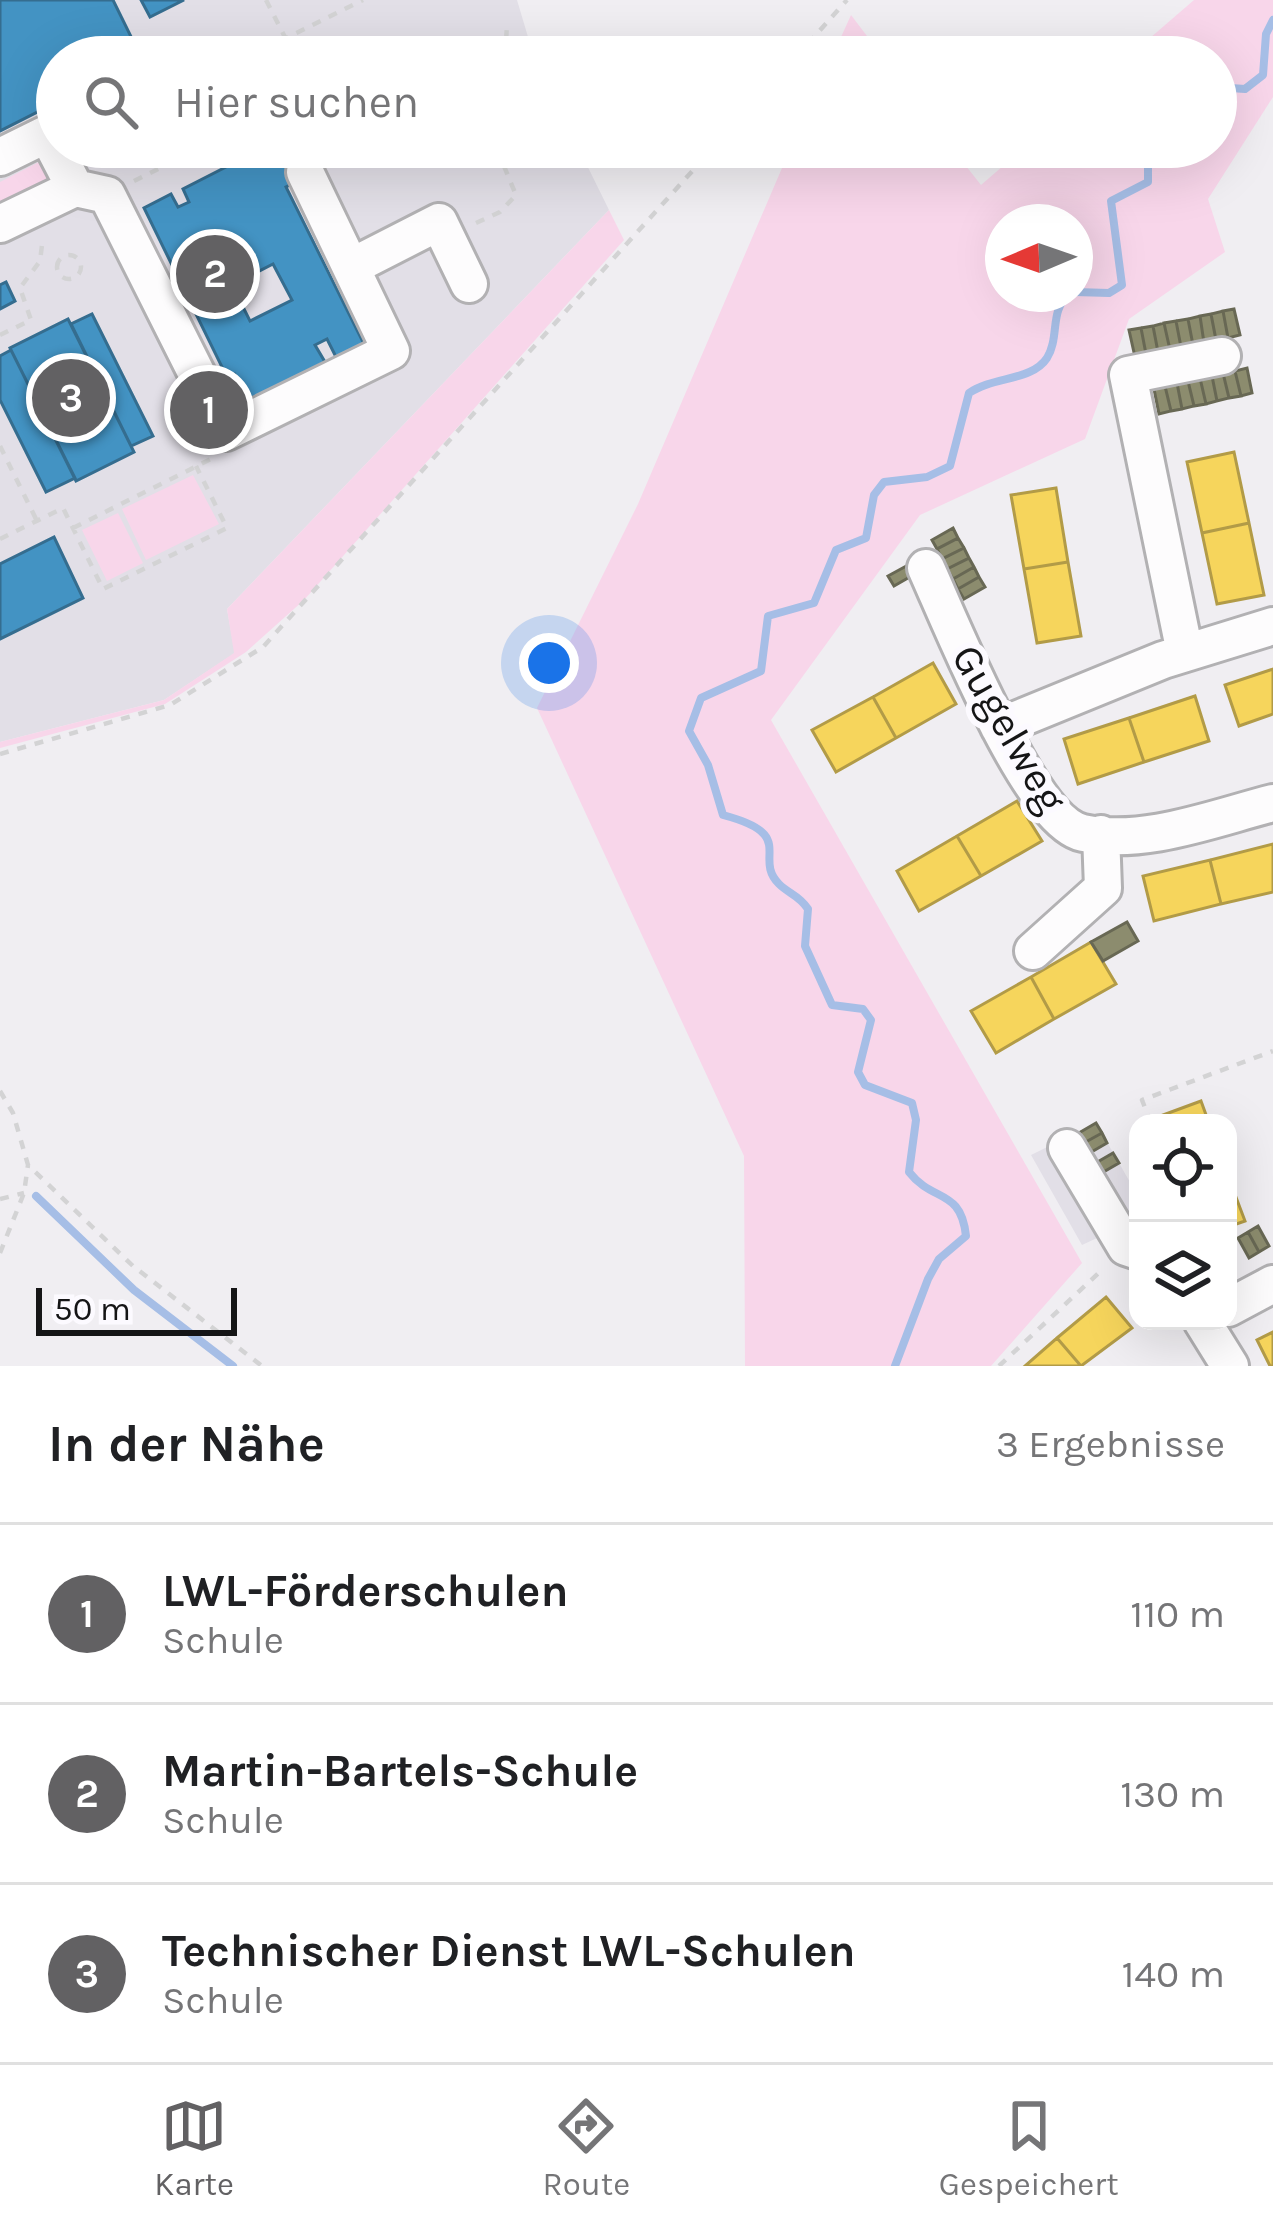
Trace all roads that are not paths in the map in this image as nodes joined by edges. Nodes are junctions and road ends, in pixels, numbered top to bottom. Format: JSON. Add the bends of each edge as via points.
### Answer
{"nodes":[{"id":1,"x":36,"y":139,"type":"edge"},
{"id":2,"x":0,"y":157,"type":"edge"},
{"id":3,"x":66,"y":168,"type":"edge"},
{"id":4,"x":305,"y":172,"type":"dead end"},
{"id":5,"x":76,"y":195,"type":"junction"},
{"id":6,"x":0,"y":224,"type":"edge"},
{"id":7,"x":351,"y":267,"type":"junction"},
{"id":8,"x":469,"y":284,"type":"dead end"},
{"id":9,"x":1222,"y":356,"type":"dead end"},
{"id":10,"x":926,"y":568,"type":"dead end"},
{"id":11,"x":1273,"y":626,"type":"edge"},
{"id":12,"x":1185,"y":653,"type":"junction"},
{"id":13,"x":999,"y":727,"type":"junction"},
{"id":14,"x":1273,"y":803,"type":"edge"},
{"id":15,"x":1101,"y":834,"type":"junction"},
{"id":16,"x":1033,"y":951,"type":"dead end"},
{"id":17,"x":1067,"y":1148,"type":"dead end"},
{"id":18,"x":1129,"y":1244,"type":"edge"},
{"id":19,"x":1273,"y":1284,"type":"edge"},
{"id":20,"x":1237,"y":1303,"type":"edge"},
{"id":21,"x":1208,"y":1330,"type":"edge"},
{"id":22,"x":1230,"y":1366,"type":"edge"}],
"edges":[{"from":1,"to":2,"type":"street"},
{"from":3,"to":5,"type":"street"},
{"from":4,"to":7,"type":"street"},
{"from":5,"to":6,"type":"street"},
{"from":5,"to":7,"type":"street","via":[[226,432],[391,351]]},
{"from":7,"to":8,"type":"street","via":[[440,222]]},
{"from":9,"to":12,"type":"street","via":[[1128,375]]},
{"from":10,"to":13,"type":"street","name":"Gugelweg"},
{"from":11,"to":12,"type":"street"},
{"from":12,"to":13,"type":"street"},
{"from":13,"to":15,"type":"street","name":"Gugelweg","via":[[1058,823]]},
{"from":14,"to":15,"type":"street","name":"Gugelweg","via":[[1150,834]]},
{"from":15,"to":16,"type":"street","via":[[1103,888]]},
{"from":17,"to":18,"type":"street"},
{"from":19,"to":20,"type":"street"},
{"from":21,"to":22,"type":"street"}]}
